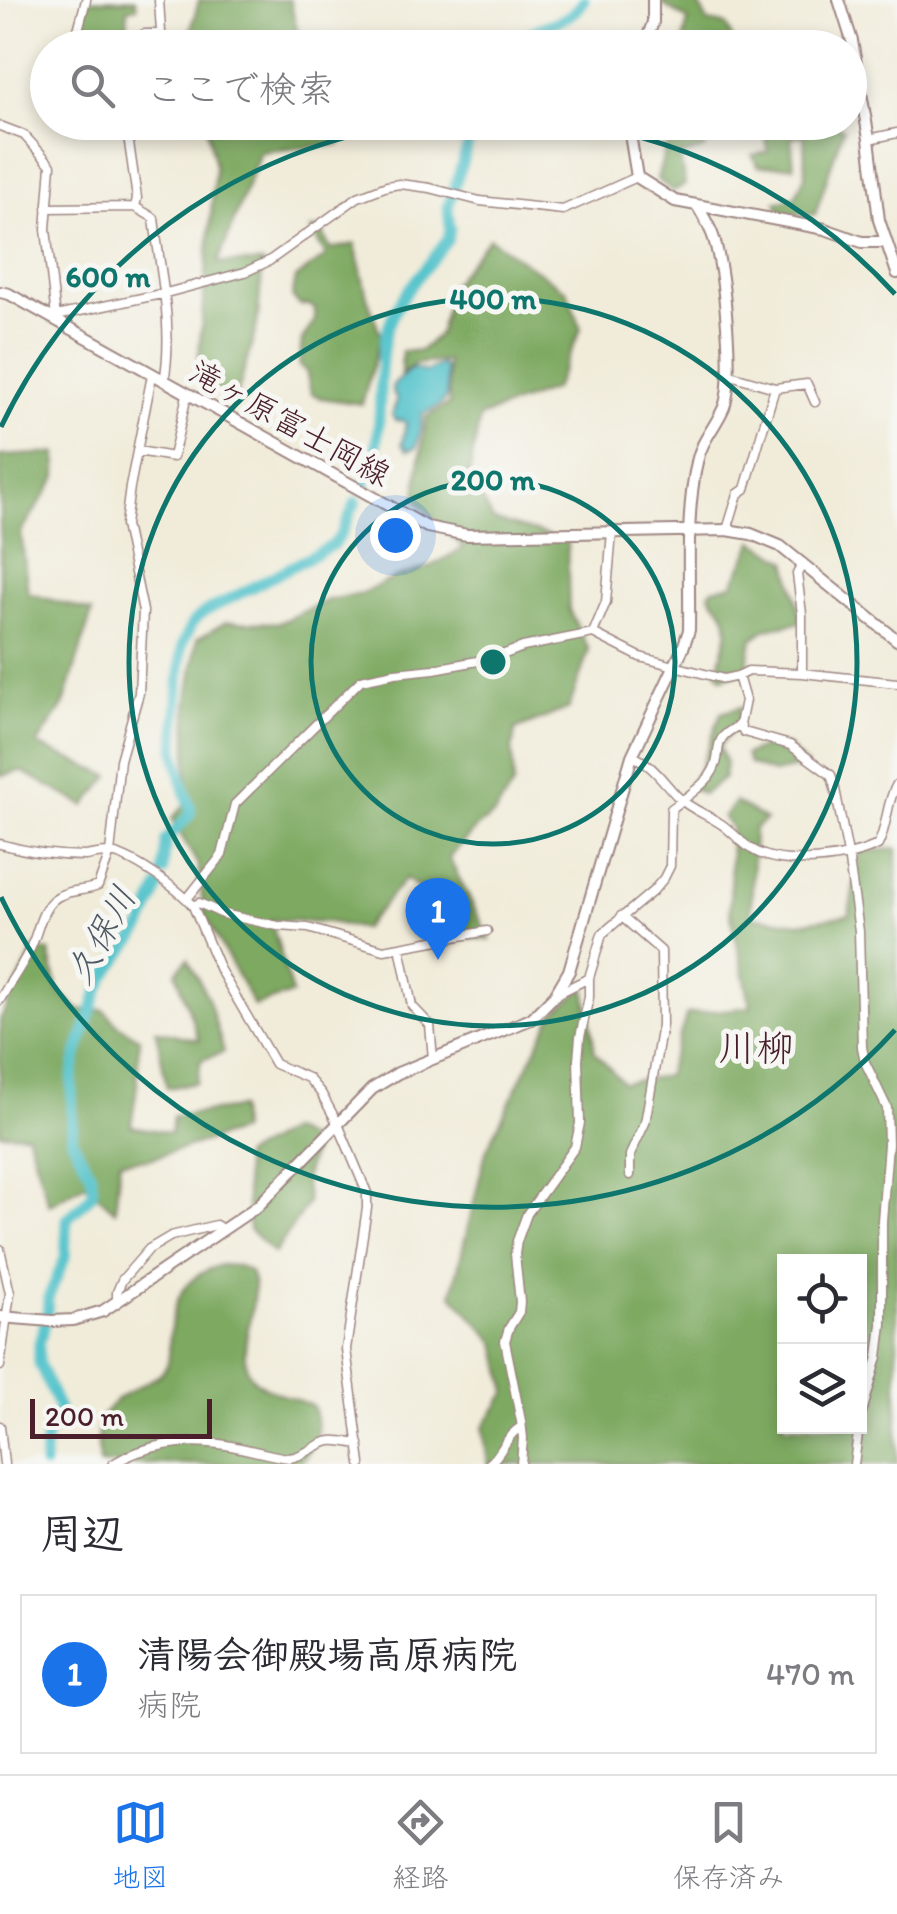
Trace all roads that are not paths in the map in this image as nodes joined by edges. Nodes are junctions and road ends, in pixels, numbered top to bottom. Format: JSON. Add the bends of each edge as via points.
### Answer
{"nodes":[{"id":1,"x":86,"y":0,"type":"edge"},
{"id":2,"x":653,"y":0,"type":"edge"},
{"id":3,"x":840,"y":0,"type":"edge"},
{"id":4,"x":159,"y":2,"type":"edge"},
{"id":5,"x":144,"y":6,"type":"dead end"},
{"id":6,"x":78,"y":30,"type":"edge"},
{"id":7,"x":161,"y":30,"type":"edge"},
{"id":8,"x":650,"y":30,"type":"edge"},
{"id":9,"x":849,"y":30,"type":"edge"},
{"id":10,"x":0,"y":126,"type":"edge"},
{"id":11,"x":867,"y":128,"type":"edge"},
{"id":12,"x":897,"y":133,"type":"edge"},
{"id":13,"x":127,"y":140,"type":"edge"},
{"id":14,"x":631,"y":140,"type":"edge"},
{"id":15,"x":869,"y":140,"type":"junction"},
{"id":16,"x":638,"y":177,"type":"junction"},
{"id":17,"x":698,"y":205,"type":"junction"},
{"id":18,"x":135,"y":207,"type":"junction"},
{"id":19,"x":47,"y":208,"type":"junction"},
{"id":20,"x":886,"y":242,"type":"junction"},
{"id":21,"x":894,"y":259,"type":"edge"},
{"id":22,"x":897,"y":273,"type":"edge"},
{"id":23,"x":0,"y":292,"type":"edge"},
{"id":24,"x":166,"y":293,"type":"junction"},
{"id":25,"x":56,"y":319,"type":"junction"},
{"id":26,"x":727,"y":374,"type":"junction"},
{"id":27,"x":152,"y":375,"type":"junction"},
{"id":28,"x":164,"y":382,"type":"junction"},
{"id":29,"x":776,"y":388,"type":"junction"},
{"id":30,"x":187,"y":394,"type":"junction"},
{"id":31,"x":815,"y":402,"type":"dead end"},
{"id":32,"x":138,"y":451,"type":"junction"},
{"id":33,"x":726,"y":530,"type":"junction"},
{"id":34,"x":690,"y":531,"type":"junction"},
{"id":35,"x":612,"y":532,"type":"junction"},
{"id":36,"x":804,"y":563,"type":"junction"},
{"id":37,"x":593,"y":633,"type":"junction"},
{"id":38,"x":897,"y":640,"type":"edge"},
{"id":39,"x":674,"y":666,"type":"junction"},
{"id":40,"x":802,"y":673,"type":"junction"},
{"id":41,"x":738,"y":676,"type":"junction"},
{"id":42,"x":897,"y":684,"type":"edge"},
{"id":43,"x":740,"y":725,"type":"junction"},
{"id":44,"x":632,"y":756,"type":"junction"},
{"id":45,"x":897,"y":784,"type":"edge"},
{"id":46,"x":681,"y":801,"type":"junction"},
{"id":47,"x":0,"y":844,"type":"edge"},
{"id":48,"x":110,"y":853,"type":"junction"},
{"id":49,"x":848,"y":854,"type":"junction"},
{"id":50,"x":190,"y":902,"type":"junction"},
{"id":51,"x":622,"y":916,"type":"junction"},
{"id":52,"x":487,"y":932,"type":"dead end"},
{"id":53,"x":400,"y":947,"type":"junction"},
{"id":54,"x":589,"y":978,"type":"junction"},
{"id":55,"x":555,"y":995,"type":"junction"},
{"id":56,"x":0,"y":1000,"type":"edge"},
{"id":57,"x":433,"y":1059,"type":"junction"},
{"id":58,"x":338,"y":1124,"type":"junction"},
{"id":59,"x":630,"y":1175,"type":"dead end"},
{"id":60,"x":223,"y":1230,"type":"junction"},
{"id":61,"x":0,"y":1249,"type":"edge"},
{"id":62,"x":117,"y":1301,"type":"junction"},
{"id":63,"x":4,"y":1317,"type":"edge"},
{"id":64,"x":0,"y":1366,"type":"edge"},
{"id":65,"x":867,"y":1395,"type":"edge"},
{"id":66,"x":0,"y":1426,"type":"edge"},
{"id":67,"x":521,"y":1426,"type":"junction"},
{"id":68,"x":857,"y":1434,"type":"edge"},
{"id":69,"x":359,"y":1444,"type":"junction"},
{"id":70,"x":4,"y":1464,"type":"edge"},
{"id":71,"x":113,"y":1464,"type":"edge"},
{"id":72,"x":361,"y":1464,"type":"edge"},
{"id":73,"x":489,"y":1464,"type":"edge"},
{"id":74,"x":522,"y":1464,"type":"edge"},
{"id":75,"x":854,"y":1464,"type":"edge"}],
"edges":[{"from":1,"to":6,"type":"street"},
{"from":2,"to":8,"type":"street"},
{"from":3,"to":9,"type":"street"},
{"from":4,"to":5,"type":"street"},
{"from":4,"to":7,"type":"street"},
{"from":10,"to":19,"type":"street","via":[[24,135],[52,165]]},
{"from":11,"to":15,"type":"street"},
{"from":12,"to":15,"type":"street"},
{"from":13,"to":18,"type":"street"},
{"from":14,"to":16,"type":"street"},
{"from":15,"to":20,"type":"street"},
{"from":16,"to":17,"type":"street","via":[[676,201]]},
{"from":16,"to":24,"type":"street","via":[[563,210],[400,184],[371,190],[269,261]]},
{"from":17,"to":20,"type":"street"},
{"from":17,"to":26,"type":"street","via":[[717,253]]},
{"from":18,"to":19,"type":"street"},
{"from":18,"to":24,"type":"street","via":[[154,218]]},
{"from":19,"to":25,"type":"street"},
{"from":20,"to":21,"type":"street"},
{"from":21,"to":22,"type":"street"},
{"from":23,"to":25,"type":"street","name":"滝ヶ原富士岡線"},
{"from":24,"to":25,"type":"street"},
{"from":24,"to":28,"type":"street"},
{"from":25,"to":27,"type":"street","name":"滝ヶ原富士岡線"},
{"from":26,"to":29,"type":"street"},
{"from":26,"to":34,"type":"street","via":[[723,408],[697,458]]},
{"from":27,"to":28,"type":"street","name":"滝ヶ原富士岡線"},
{"from":27,"to":32,"type":"street"},
{"from":28,"to":30,"type":"street","name":"滝ヶ原富士岡線"},
{"from":29,"to":31,"type":"street","via":[[806,384]]},
{"from":29,"to":33,"type":"street"},
{"from":30,"to":32,"type":"street","via":[[173,457]]},
{"from":30,"to":35,"type":"street","name":"滝ヶ原富士岡線","via":[[442,532]]},
{"from":32,"to":48,"type":"street","via":[[125,526],[143,611],[141,676],[120,760]]},
{"from":33,"to":34,"type":"street","name":"滝ヶ原富士岡線"},
{"from":33,"to":36,"type":"street","name":"滝ヶ原富士岡線","via":[[767,540]]},
{"from":34,"to":35,"type":"street","name":"滝ヶ原富士岡線"},
{"from":34,"to":39,"type":"street","via":[[689,630]]},
{"from":35,"to":37,"type":"street","via":[[606,602]]},
{"from":36,"to":38,"type":"street","name":"滝ヶ原富士岡線"},
{"from":36,"to":40,"type":"street","via":[[797,574]]},
{"from":37,"to":39,"type":"street"},
{"from":37,"to":50,"type":"street","via":[[361,680],[234,804],[222,856]]},
{"from":39,"to":41,"type":"street"},
{"from":39,"to":44,"type":"street"},
{"from":40,"to":41,"type":"street"},
{"from":40,"to":42,"type":"street"},
{"from":41,"to":43,"type":"street","via":[[745,700]]},
{"from":43,"to":46,"type":"street","via":[[724,733],[717,763]]},
{"from":43,"to":49,"type":"street","via":[[744,732],[790,745],[830,774]]},
{"from":44,"to":46,"type":"street"},
{"from":44,"to":55,"type":"street","via":[[569,971]]},
{"from":45,"to":49,"type":"street","via":[[878,845]]},
{"from":46,"to":49,"type":"street","via":[[764,856]]},
{"from":46,"to":51,"type":"street","via":[[671,808],[664,878]]},
{"from":47,"to":48,"type":"street","via":[[52,854]]},
{"from":48,"to":50,"type":"street"},
{"from":48,"to":56,"type":"street","via":[[98,886],[52,900]]},
{"from":49,"to":65,"type":"street","via":[[860,932],[864,1062],[888,1108],[882,1324]]},
{"from":50,"to":53,"type":"street","via":[[384,950]]},
{"from":50,"to":58,"type":"street","via":[[274,1064],[308,1078]]},
{"from":51,"to":54,"type":"street","via":[[602,934]]},
{"from":51,"to":59,"type":"street","via":[[662,951],[662,1025]]},
{"from":52,"to":53,"type":"street"},
{"from":53,"to":57,"type":"street","via":[[412,1006],[430,1025]]},
{"from":54,"to":55,"type":"street"},
{"from":54,"to":67,"type":"street","via":[[575,1147],[517,1241],[519,1312],[505,1341]]},
{"from":55,"to":57,"type":"street","via":[[531,1018]]},
{"from":57,"to":58,"type":"street","via":[[372,1089]]},
{"from":58,"to":60,"type":"street","via":[[273,1193]]},
{"from":58,"to":69,"type":"street","via":[[367,1193],[346,1349]]},
{"from":60,"to":62,"type":"street"},
{"from":60,"to":62,"type":"street","via":[[216,1225],[171,1236],[150,1249],[122,1280]]},
{"from":61,"to":63,"type":"street","via":[[10,1293]]},
{"from":62,"to":63,"type":"street","via":[[88,1316]]},
{"from":63,"to":64,"type":"street"},
{"from":66,"to":70,"type":"street"},
{"from":67,"to":73,"type":"street"},
{"from":67,"to":74,"type":"street"},
{"from":68,"to":75,"type":"street"},
{"from":69,"to":71,"type":"street","via":[[333,1440],[289,1458],[218,1443],[163,1445]]},
{"from":69,"to":72,"type":"street"}]}
